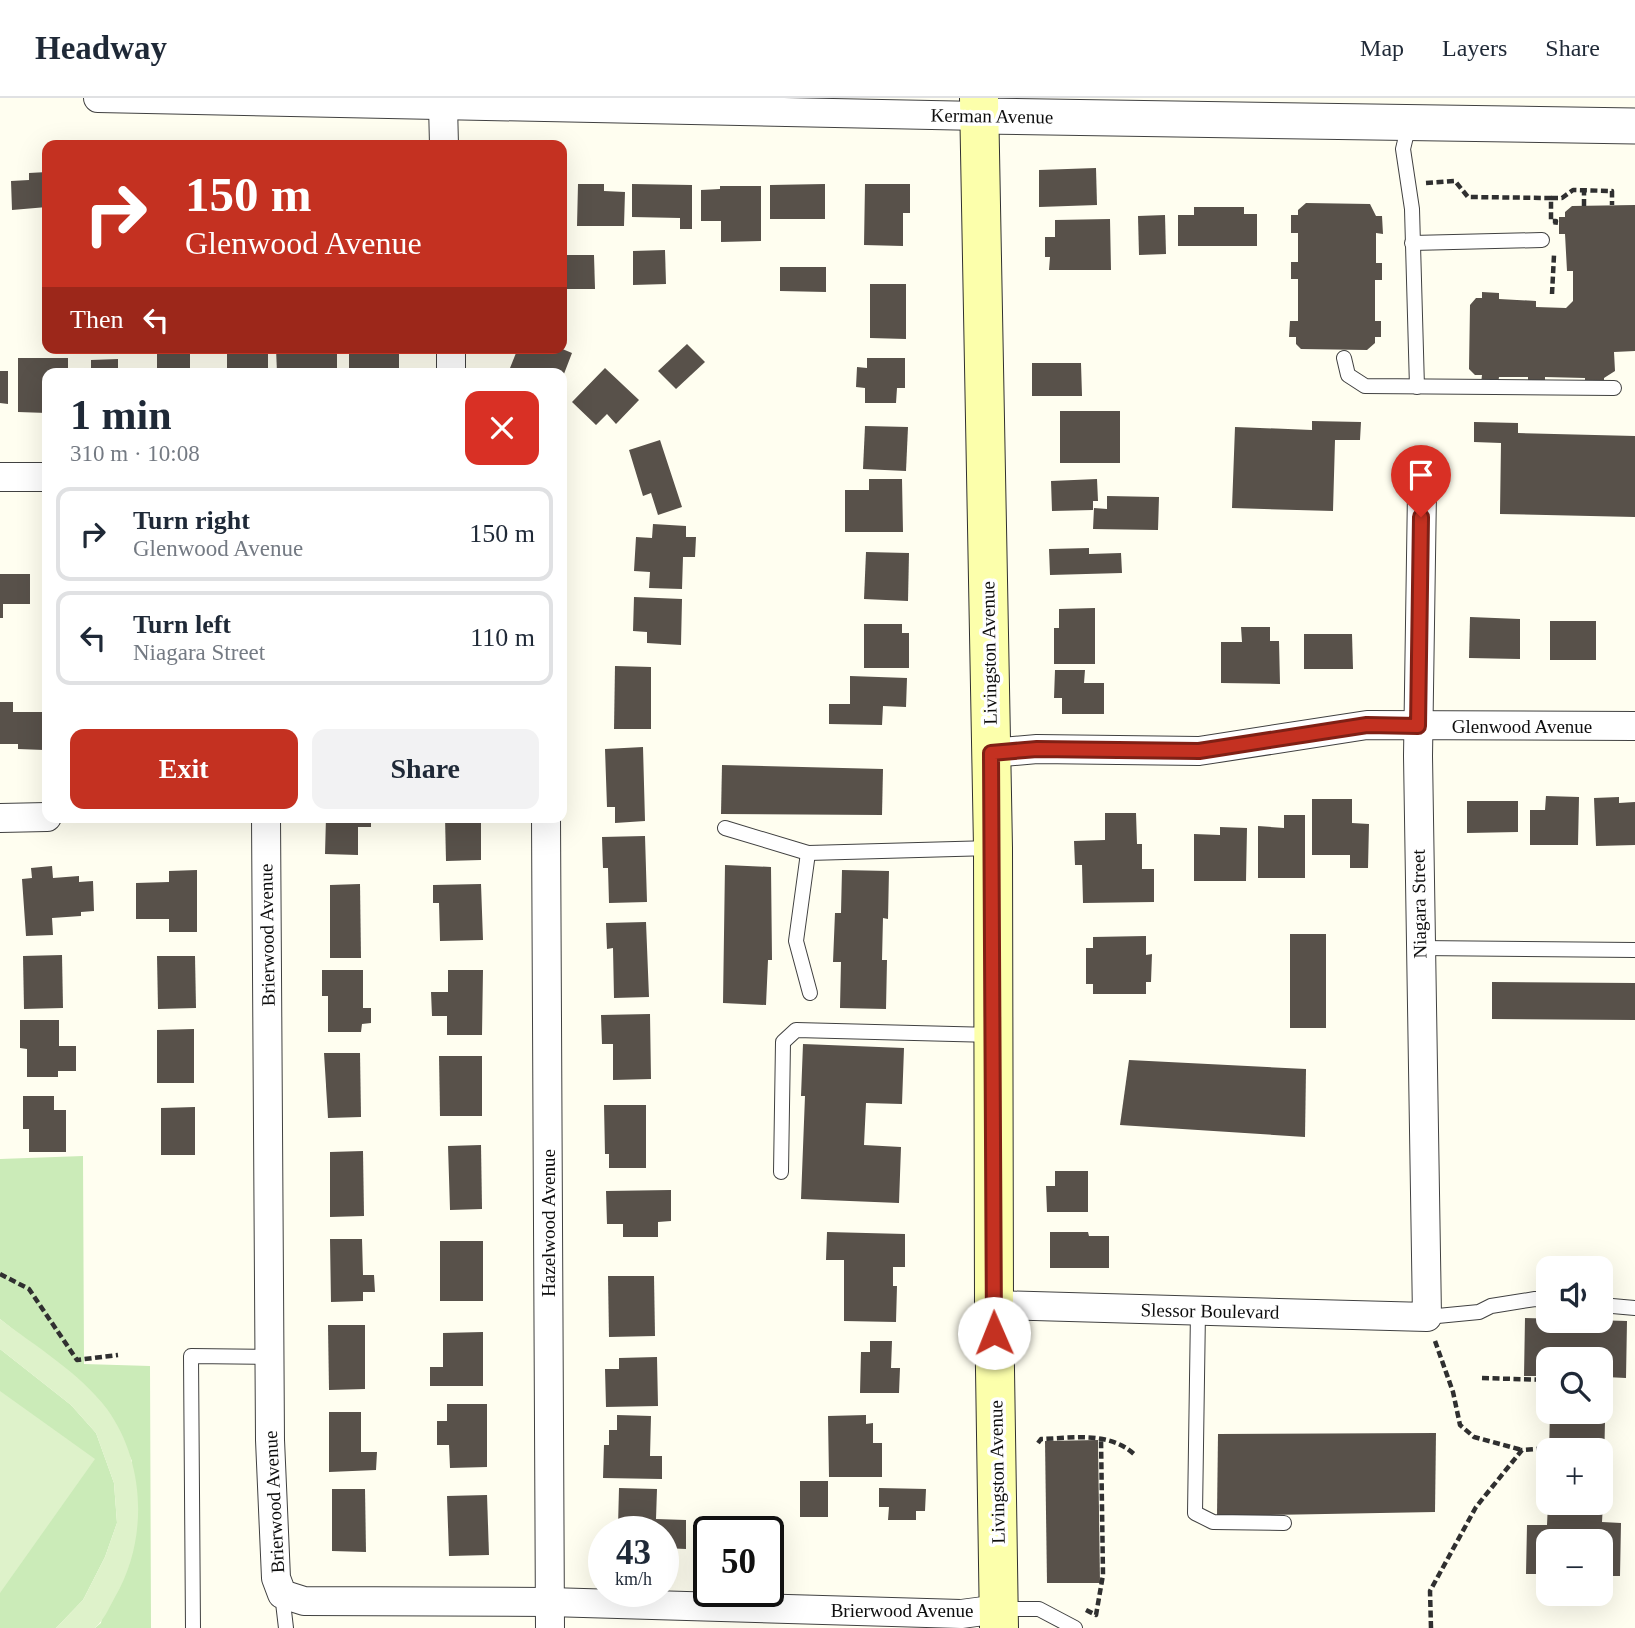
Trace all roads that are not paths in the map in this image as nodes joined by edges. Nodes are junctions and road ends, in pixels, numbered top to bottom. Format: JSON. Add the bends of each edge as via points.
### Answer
{"nodes":[{"id":1,"x":98,"y":98,"type":"edge"},
{"id":2,"x":443,"y":105,"type":"junction"},
{"id":3,"x":980,"y":107,"type":"edge"},
{"id":4,"x":1409,"y":122,"type":"junction"},
{"id":5,"x":1635,"y":126,"type":"edge"},
{"id":6,"x":444,"y":140,"type":"edge"},
{"id":7,"x":1549,"y":240,"type":"road end"},
{"id":8,"x":1412,"y":243,"type":"junction"},
{"id":9,"x":1344,"y":358,"type":"dead end"},
{"id":10,"x":1417,"y":387,"type":"junction"},
{"id":11,"x":1614,"y":388,"type":"dead end"},
{"id":12,"x":0,"y":477,"type":"edge"},
{"id":13,"x":42,"y":477,"type":"edge"},
{"id":14,"x":1422,"y":491,"type":"dead end"},
{"id":15,"x":1418,"y":726,"type":"junction"},
{"id":16,"x":1635,"y":726,"type":"edge"},
{"id":17,"x":991,"y":753,"type":"junction"},
{"id":18,"x":42,"y":817,"type":"edge"},
{"id":19,"x":0,"y":818,"type":"edge"},
{"id":20,"x":265,"y":823,"type":"edge"},
{"id":21,"x":546,"y":823,"type":"edge"},
{"id":22,"x":725,"y":828,"type":"dead end"},
{"id":23,"x":993,"y":848,"type":"junction"},
{"id":24,"x":808,"y":853,"type":"junction"},
{"id":25,"x":1419,"y":948,"type":"junction"},
{"id":26,"x":1635,"y":950,"type":"edge"},
{"id":27,"x":810,"y":993,"type":"dead end"},
{"id":28,"x":994,"y":1035,"type":"junction"},
{"id":29,"x":781,"y":1172,"type":"dead end"},
{"id":30,"x":1536,"y":1299,"type":"edge"},
{"id":31,"x":994,"y":1305,"type":"junction"},
{"id":32,"x":1613,"y":1306,"type":"edge"},
{"id":33,"x":1635,"y":1308,"type":"edge"},
{"id":34,"x":1198,"y":1311,"type":"junction"},
{"id":35,"x":1427,"y":1317,"type":"junction"},
{"id":36,"x":271,"y":1357,"type":"junction"},
{"id":37,"x":1284,"y":1523,"type":"dead end"},
{"id":38,"x":282,"y":1594,"type":"junction"},
{"id":39,"x":550,"y":1615,"type":"edge"},
{"id":40,"x":999,"y":1618,"type":"edge"},
{"id":41,"x":193,"y":1628,"type":"edge"},
{"id":42,"x":286,"y":1628,"type":"edge"},
{"id":43,"x":1075,"y":1628,"type":"edge"}],
"edges":[{"from":1,"to":2,"type":"street","name":"Kerman Avenue"},
{"from":2,"to":3,"type":"street","name":"Kerman Avenue"},
{"from":2,"to":6,"type":"street"},
{"from":3,"to":4,"type":"street","name":"Kerman Avenue","via":[[1370,116]]},
{"from":3,"to":17,"type":"main road","name":"Livingston Avenue"},
{"from":4,"to":5,"type":"street","name":"Kerman Avenue"},
{"from":4,"to":8,"type":"lane","via":[[1403,149]]},
{"from":7,"to":8,"type":"lane"},
{"from":8,"to":10,"type":"lane"},
{"from":9,"to":10,"type":"lane","via":[[1349,375],[1365,386]]},
{"from":10,"to":11,"type":"lane"},
{"from":12,"to":13,"type":"street"},
{"from":14,"to":15,"type":"street","name":"Niagara Street"},
{"from":15,"to":16,"type":"street","name":"Glenwood Avenue"},
{"from":15,"to":17,"type":"street","name":"Glenwood Avenue","via":[[1367,725],[1199,751],[1037,749]]},
{"from":15,"to":25,"type":"street","name":"Niagara Street"},
{"from":17,"to":23,"type":"main road","name":"Livingston Avenue"},
{"from":18,"to":19,"type":"street"},
{"from":20,"to":36,"type":"street","name":"Brierwood Avenue"},
{"from":21,"to":39,"type":"street","name":"Hazelwood Avenue"},
{"from":22,"to":24,"type":"lane"},
{"from":23,"to":24,"type":"lane"},
{"from":23,"to":28,"type":"main road","name":"Livingston Avenue"},
{"from":24,"to":27,"type":"lane","via":[[796,941]]},
{"from":25,"to":26,"type":"lane"},
{"from":25,"to":35,"type":"street","name":"Niagara Street"},
{"from":28,"to":29,"type":"lane","via":[[796,1030],[783,1042]]},
{"from":28,"to":31,"type":"main road","name":"Livingston Avenue"},
{"from":30,"to":35,"type":"lane","via":[[1479,1312]]},
{"from":31,"to":34,"type":"street","name":"Slessor Boulevard"},
{"from":31,"to":40,"type":"main road","name":"Livingston Avenue"},
{"from":32,"to":33,"type":"lane"},
{"from":34,"to":35,"type":"street","name":"Slessor Boulevard"},
{"from":34,"to":37,"type":"lane","via":[[1195,1513],[1213,1522]]},
{"from":36,"to":38,"type":"street","name":"Brierwood Avenue","via":[[275,1564]]},
{"from":36,"to":41,"type":"lane","via":[[191,1356]]},
{"from":38,"to":39,"type":"street","name":"Brierwood Avenue","via":[[304,1601]]},
{"from":38,"to":42,"type":"lane"},
{"from":39,"to":40,"type":"street","name":"Brierwood Avenue","via":[[961,1614]]},
{"from":40,"to":43,"type":"lane","via":[[1039,1609]]}]}
